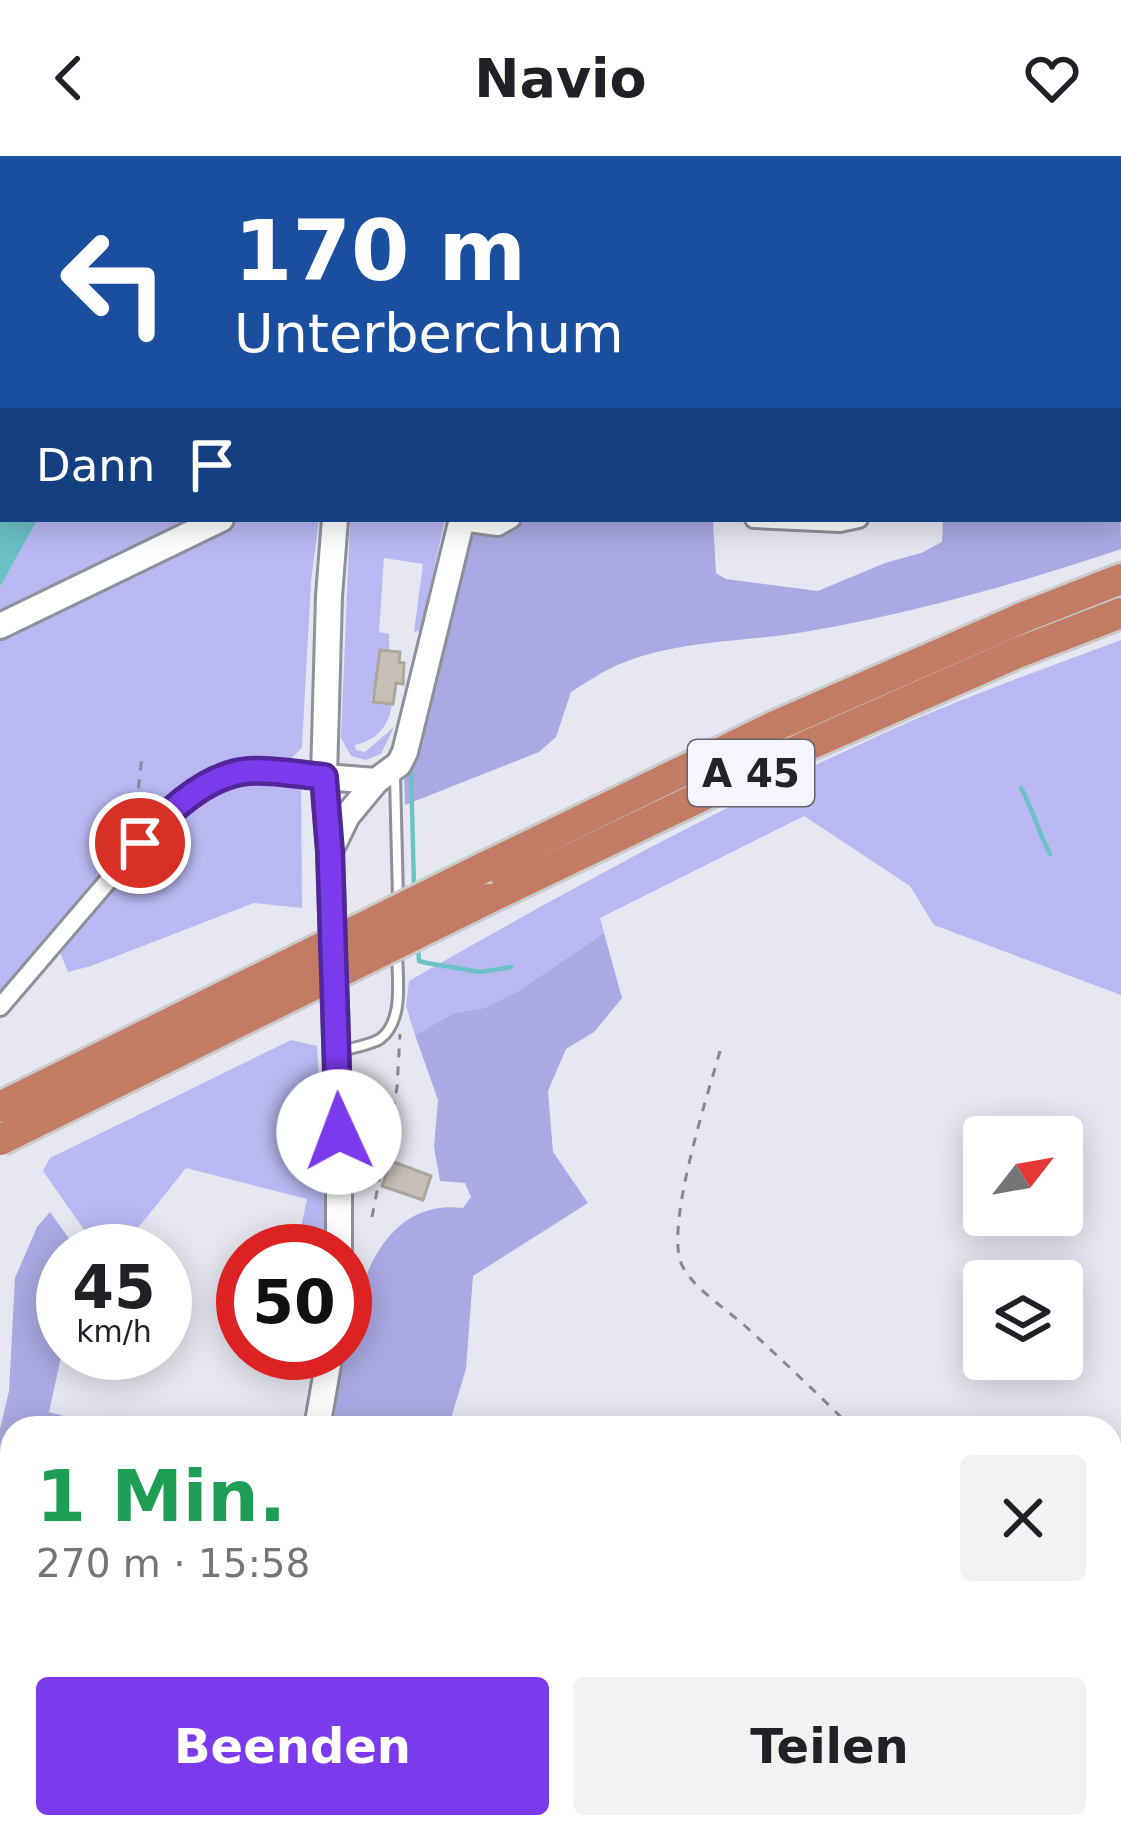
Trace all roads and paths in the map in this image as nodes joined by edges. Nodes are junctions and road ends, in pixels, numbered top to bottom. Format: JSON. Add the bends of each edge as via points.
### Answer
{"nodes":[{"id":1,"x":215,"y":522,"type":"edge"},
{"id":2,"x":335,"y":522,"type":"edge"},
{"id":3,"x":461,"y":522,"type":"edge"},
{"id":4,"x":467,"y":522,"type":"edge"},
{"id":5,"x":507,"y":522,"type":"edge"},
{"id":6,"x":1121,"y":579,"type":"edge"},
{"id":7,"x":1121,"y":613,"type":"edge"},
{"id":8,"x":0,"y":626,"type":"edge"},
{"id":9,"x":142,"y":756,"type":"dead end"},
{"id":10,"x":385,"y":775,"type":"junction"},
{"id":11,"x":324,"y":777,"type":"junction"},
{"id":12,"x":140,"y":843,"type":"junction"},
{"id":13,"x":330,"y":851,"type":"junction"},
{"id":14,"x":398,"y":916,"type":"dead end"},
{"id":15,"x":398,"y":939,"type":"dead end"},
{"id":16,"x":0,"y":1007,"type":"edge"},
{"id":17,"x":720,"y":1051,"type":"dead end"},
{"id":18,"x":337,"y":1052,"type":"junction"},
{"id":19,"x":400,"y":1059,"type":"dead end"},
{"id":20,"x":0,"y":1107,"type":"edge"},
{"id":21,"x":0,"y":1140,"type":"edge"},
{"id":22,"x":372,"y":1217,"type":"dead end"},
{"id":23,"x":339,"y":1224,"type":"edge"},
{"id":24,"x":325,"y":1380,"type":"edge"},
{"id":25,"x":319,"y":1416,"type":"edge"},
{"id":26,"x":839,"y":1416,"type":"edge"}],
"edges":[{"from":1,"to":8,"type":"main road"},
{"from":2,"to":11,"type":"main road"},
{"from":3,"to":10,"type":"main road","via":[[405,752]]},
{"from":4,"to":5,"type":"street"},
{"from":6,"to":20,"type":"highway","number":"A 45","bridge":true,"via":[[816,708]]},
{"from":7,"to":21,"type":"highway","number":"A 45","bridge":true,"via":[[804,747]]},
{"from":9,"to":12,"type":"path"},
{"from":10,"to":11,"type":"main road"},
{"from":10,"to":13,"type":"main road","via":[[347,815]]},
{"from":10,"to":14,"type":"lane","via":[[398,846]]},
{"from":11,"to":12,"type":"street","via":[[236,772],[194,793]]},
{"from":11,"to":13,"type":"main road"},
{"from":12,"to":16,"type":"street"},
{"from":13,"to":18,"type":"main road"},
{"from":15,"to":18,"type":"lane","via":[[390,1026],[379,1040]]},
{"from":17,"to":26,"type":"path","via":[[679,1218],[681,1264]]},
{"from":18,"to":23,"type":"main road"},
{"from":19,"to":22,"type":"path"},
{"from":24,"to":25,"type":"main road"}]}
